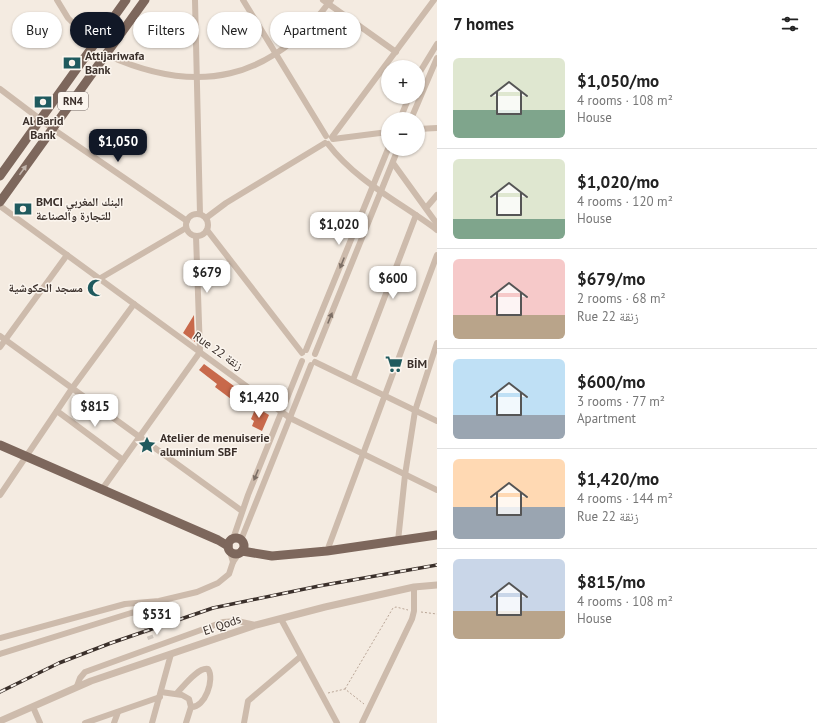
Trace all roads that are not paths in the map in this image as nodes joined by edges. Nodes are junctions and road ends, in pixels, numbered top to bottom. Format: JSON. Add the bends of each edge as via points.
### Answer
{"nodes":[{"id":1,"x":57,"y":0,"type":"edge"},
{"id":2,"x":126,"y":0,"type":"edge"},
{"id":3,"x":144,"y":0,"type":"edge"},
{"id":4,"x":196,"y":0,"type":"edge"},
{"id":5,"x":243,"y":0,"type":"edge"},
{"id":6,"x":434,"y":0,"type":"edge"},
{"id":7,"x":327,"y":1,"type":"edge"},
{"id":8,"x":117,"y":12,"type":"edge"},
{"id":9,"x":70,"y":20,"type":"edge"},
{"id":10,"x":437,"y":44,"type":"edge"},
{"id":11,"x":91,"y":48,"type":"edge"},
{"id":12,"x":396,"y":52,"type":"junction"},
{"id":13,"x":107,"y":55,"type":"junction"},
{"id":14,"x":276,"y":55,"type":"junction"},
{"id":15,"x":437,"y":58,"type":"edge"},
{"id":16,"x":425,"y":64,"type":"edge"},
{"id":17,"x":196,"y":78,"type":"junction"},
{"id":18,"x":0,"y":89,"type":"edge"},
{"id":19,"x":414,"y":112,"type":"edge"},
{"id":20,"x":40,"y":119,"type":"junction"},
{"id":21,"x":437,"y":128,"type":"edge"},
{"id":22,"x":53,"y":129,"type":"junction"},
{"id":23,"x":425,"y":129,"type":"edge"},
{"id":24,"x":381,"y":133,"type":"edge"},
{"id":25,"x":330,"y":137,"type":"junction"},
{"id":26,"x":326,"y":144,"type":"junction"},
{"id":27,"x":385,"y":156,"type":"edge"},
{"id":28,"x":396,"y":156,"type":"edge"},
{"id":29,"x":393,"y":163,"type":"junction"},
{"id":30,"x":0,"y":176,"type":"edge"},
{"id":31,"x":373,"y":188,"type":"junction"},
{"id":32,"x":381,"y":192,"type":"junction"},
{"id":33,"x":437,"y":195,"type":"edge"},
{"id":34,"x":0,"y":202,"type":"edge"},
{"id":35,"x":0,"y":206,"type":"edge"},
{"id":36,"x":426,"y":208,"type":"junction"},
{"id":37,"x":200,"y":214,"type":"junction"},
{"id":38,"x":416,"y":215,"type":"junction"},
{"id":39,"x":206,"y":218,"type":"junction"},
{"id":40,"x":187,"y":220,"type":"junction"},
{"id":41,"x":437,"y":224,"type":"edge"},
{"id":42,"x":186,"y":228,"type":"junction"},
{"id":43,"x":208,"y":230,"type":"junction"},
{"id":44,"x":437,"y":230,"type":"edge"},
{"id":45,"x":196,"y":236,"type":"junction"},
{"id":46,"x":67,"y":255,"type":"junction"},
{"id":47,"x":437,"y":255,"type":"edge"},
{"id":48,"x":99,"y":279,"type":"junction"},
{"id":49,"x":134,"y":304,"type":"junction"},
{"id":50,"x":2,"y":338,"type":"edge"},
{"id":51,"x":437,"y":343,"type":"edge"},
{"id":52,"x":0,"y":347,"type":"edge"},
{"id":53,"x":200,"y":352,"type":"junction"},
{"id":54,"x":304,"y":352,"type":"junction"},
{"id":55,"x":315,"y":354,"type":"junction"},
{"id":56,"x":302,"y":361,"type":"junction"},
{"id":57,"x":313,"y":363,"type":"junction"},
{"id":58,"x":353,"y":380,"type":"junction"},
{"id":59,"x":73,"y":387,"type":"junction"},
{"id":60,"x":384,"y":396,"type":"junction"},
{"id":61,"x":57,"y":411,"type":"junction"},
{"id":62,"x":282,"y":411,"type":"junction"},
{"id":63,"x":415,"y":411,"type":"junction"},
{"id":64,"x":290,"y":418,"type":"junction"},
{"id":65,"x":437,"y":421,"type":"edge"},
{"id":66,"x":139,"y":438,"type":"junction"},
{"id":67,"x":0,"y":445,"type":"edge"},
{"id":68,"x":362,"y":454,"type":"junction"},
{"id":69,"x":26,"y":457,"type":"junction"},
{"id":70,"x":123,"y":460,"type":"junction"},
{"id":71,"x":405,"y":475,"type":"junction"},
{"id":72,"x":103,"y":488,"type":"junction"},
{"id":73,"x":437,"y":490,"type":"edge"},
{"id":74,"x":0,"y":496,"type":"edge"},
{"id":75,"x":242,"y":511,"type":"junction"},
{"id":76,"x":437,"y":535,"type":"edge"},
{"id":77,"x":398,"y":541,"type":"junction"},
{"id":78,"x":236,"y":546,"type":"junction"},
{"id":79,"x":327,"y":551,"type":"junction"},
{"id":80,"x":437,"y":585,"type":"edge"},
{"id":81,"x":414,"y":588,"type":"junction"},
{"id":82,"x":281,"y":618,"type":"junction"},
{"id":83,"x":143,"y":619,"type":"dead end"},
{"id":84,"x":256,"y":625,"type":"junction"},
{"id":85,"x":0,"y":638,"type":"edge"},
{"id":86,"x":150,"y":639,"type":"tunnel mouth"},
{"id":87,"x":153,"y":646,"type":"junction"},
{"id":88,"x":0,"y":654,"type":"edge"},
{"id":89,"x":171,"y":654,"type":"junction"},
{"id":90,"x":300,"y":657,"type":"junction"},
{"id":91,"x":78,"y":686,"type":"junction"},
{"id":92,"x":177,"y":694,"type":"junction"},
{"id":93,"x":161,"y":695,"type":"junction"},
{"id":94,"x":33,"y":707,"type":"junction"},
{"id":95,"x":191,"y":707,"type":"junction"},
{"id":96,"x":118,"y":712,"type":"junction"},
{"id":97,"x":0,"y":721,"type":"edge"},
{"id":98,"x":40,"y":723,"type":"edge"},
{"id":99,"x":85,"y":723,"type":"edge"},
{"id":100,"x":114,"y":723,"type":"edge"},
{"id":101,"x":152,"y":723,"type":"edge"},
{"id":102,"x":186,"y":723,"type":"edge"},
{"id":103,"x":244,"y":723,"type":"edge"},
{"id":104,"x":337,"y":723,"type":"edge"},
{"id":105,"x":362,"y":723,"type":"edge"}],
"edges":[{"from":1,"to":9,"type":"street"},
{"from":2,"to":8,"type":"main road","number":"RN4"},
{"from":3,"to":13,"type":"main road","number":"RN4"},
{"from":4,"to":17,"type":"street"},
{"from":5,"to":14,"type":"street"},
{"from":6,"to":12,"type":"street"},
{"from":7,"to":12,"type":"street"},
{"from":7,"to":14,"type":"street","via":[[304,32]]},
{"from":10,"to":16,"type":"street"},
{"from":11,"to":20,"type":"main road","number":"RN4"},
{"from":12,"to":25,"type":"street"},
{"from":13,"to":17,"type":"street","via":[[148,71]]},
{"from":13,"to":22,"type":"main road","number":"RN4"},
{"from":14,"to":17,"type":"street","via":[[233,72]]},
{"from":14,"to":25,"type":"street"},
{"from":15,"to":19,"type":"street"},
{"from":17,"to":37,"type":"street"},
{"from":18,"to":20,"type":"street"},
{"from":20,"to":22,"type":"street"},
{"from":20,"to":30,"type":"main road","number":"RN4"},
{"from":21,"to":23,"type":"street"},
{"from":34,"to":22,"type":"main road","number":"RN4","one_way":true},
{"from":22,"to":40,"type":"street"},
{"from":24,"to":25,"type":"street"},
{"from":25,"to":26,"type":"street","via":[[324,139]]},
{"from":26,"to":31,"type":"street"},
{"from":26,"to":39,"type":"street","via":[[226,203]]},
{"from":27,"to":31,"type":"street"},
{"from":28,"to":29,"type":"street"},
{"from":29,"to":32,"type":"street"},
{"from":29,"to":36,"type":"street"},
{"from":31,"to":32,"type":"street"},
{"from":31,"to":54,"type":"street","one_way":true},
{"from":32,"to":38,"type":"street"},
{"from":55,"to":32,"type":"street","one_way":true},
{"from":33,"to":36,"type":"street"},
{"from":35,"to":46,"type":"street","name":"Rue 22 زنقة"},
{"from":36,"to":41,"type":"street"},
{"from":37,"to":39,"type":"street"},
{"from":37,"to":40,"type":"street","via":[[192,215]]},
{"from":38,"to":44,"type":"street"},
{"from":38,"to":58,"type":"street"},
{"from":39,"to":43,"type":"street"},
{"from":40,"to":42,"type":"street"},
{"from":42,"to":45,"type":"street","via":[[190,234]]},
{"from":42,"to":48,"type":"street"},
{"from":43,"to":45,"type":"street","via":[[203,235]]},
{"from":43,"to":54,"type":"street"},
{"from":45,"to":53,"type":"street"},
{"from":46,"to":48,"type":"street","name":"Rue 22 زنقة"},
{"from":46,"to":50,"type":"street"},
{"from":47,"to":60,"type":"street"},
{"from":48,"to":49,"type":"street","name":"Rue 22 زنقة"},
{"from":49,"to":53,"type":"street","name":"Rue 22 زنقة"},
{"from":49,"to":59,"type":"street"},
{"from":50,"to":52,"type":"street"},
{"from":50,"to":59,"type":"street"},
{"from":51,"to":63,"type":"street"},
{"from":53,"to":62,"type":"street","name":"Rue 22 زنقة"},
{"from":53,"to":66,"type":"street"},
{"from":54,"to":55,"type":"street","via":[[311,351]]},
{"from":54,"to":56,"type":"street"},
{"from":55,"to":57,"type":"street"},
{"from":56,"to":57,"type":"street","via":[[305,364]]},
{"from":56,"to":62,"type":"street"},
{"from":57,"to":58,"type":"street"},
{"from":57,"to":64,"type":"street"},
{"from":58,"to":60,"type":"street"},
{"from":59,"to":61,"type":"street"},
{"from":59,"to":66,"type":"street"},
{"from":60,"to":63,"type":"street"},
{"from":60,"to":68,"type":"street"},
{"from":61,"to":69,"type":"street"},
{"from":61,"to":70,"type":"street"},
{"from":62,"to":64,"type":"street","name":"Rue 22 زنقة"},
{"from":62,"to":75,"type":"street","one_way":true},
{"from":63,"to":65,"type":"street"},
{"from":63,"to":71,"type":"street"},
{"from":64,"to":68,"type":"street","name":"Rue 22 زنقة"},
{"from":64,"to":78,"type":"street"},
{"from":66,"to":70,"type":"street"},
{"from":66,"to":75,"type":"street"},
{"from":67,"to":69,"type":"main road"},
{"from":68,"to":71,"type":"street","name":"Rue 22 زنقة"},
{"from":68,"to":79,"type":"street"},
{"from":69,"to":72,"type":"main road"},
{"from":69,"to":74,"type":"street"},
{"from":70,"to":72,"type":"street"},
{"from":71,"to":73,"type":"street","name":"Rue 22 زنقة"},
{"from":71,"to":77,"type":"street"},
{"from":72,"to":78,"type":"main road"},
{"from":75,"to":78,"type":"street"},
{"from":76,"to":77,"type":"main road"},
{"from":77,"to":79,"type":"main road"},
{"from":78,"to":79,"type":"main road","via":[[257,554],[272,556]]},
{"from":78,"to":85,"type":"street","via":[[229,574],[218,583],[198,592],[159,601],[125,604]]},
{"from":80,"to":81,"type":"street","name":"El Qods"},
{"from":81,"to":82,"type":"street","name":"El Qods"},
{"from":81,"to":105,"type":"street","via":[[414,611]]},
{"from":82,"to":84,"type":"street","name":"El Qods"},
{"from":82,"to":90,"type":"street"},
{"from":83,"to":88,"type":"street","via":[[136,612],[131,613]]},
{"from":84,"to":87,"type":"street","via":[[237,620],[227,621]]},
{"from":84,"to":89,"type":"street","name":"El Qods"},
{"from":86,"to":87,"type":"street"},
{"from":87,"to":91,"type":"street","via":[[85,672]]},
{"from":89,"to":91,"type":"street","name":"El Qods"},
{"from":89,"to":93,"type":"street"},
{"from":90,"to":103,"type":"street","via":[[248,701]]},
{"from":90,"to":104,"type":"street"},
{"from":91,"to":94,"type":"street","name":"El Qods"},
{"from":92,"to":93,"type":"street"},
{"from":92,"to":95,"type":"street","via":[[189,699]]},
{"from":92,"to":95,"type":"street","via":[[194,676],[203,669],[208,669],[210,674],[204,701],[198,706]]},
{"from":93,"to":96,"type":"street"},
{"from":93,"to":101,"type":"street"},
{"from":94,"to":97,"type":"street","name":"El Qods"},
{"from":94,"to":98,"type":"street"},
{"from":95,"to":102,"type":"street"},
{"from":96,"to":99,"type":"street"},
{"from":96,"to":100,"type":"street"}]}
